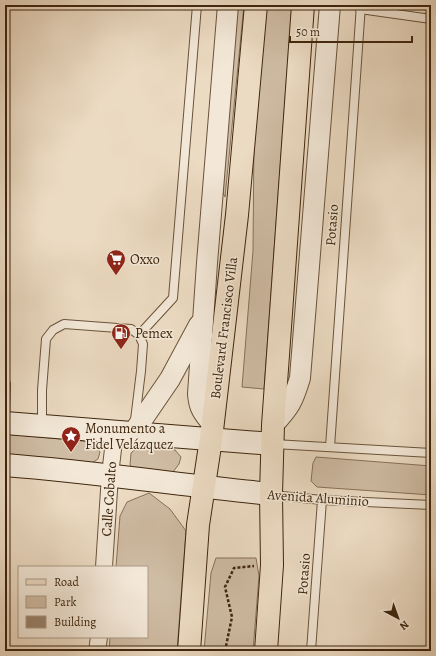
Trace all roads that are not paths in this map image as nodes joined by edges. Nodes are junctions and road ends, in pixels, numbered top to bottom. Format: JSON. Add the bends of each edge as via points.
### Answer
{"nodes":[{"id":1,"x":197,"y":5,"type":"edge"},
{"id":2,"x":228,"y":5,"type":"edge"},
{"id":3,"x":256,"y":5,"type":"edge"},
{"id":4,"x":303,"y":5,"type":"edge"},
{"id":5,"x":330,"y":5,"type":"edge"},
{"id":6,"x":360,"y":7,"type":"edge"},
{"id":7,"x":431,"y":19,"type":"edge"},
{"id":8,"x":203,"y":318,"type":"junction"},
{"id":9,"x":139,"y":335,"type":"junction"},
{"id":10,"x":5,"y":382,"type":"edge"},
{"id":11,"x":5,"y":423,"type":"edge"},
{"id":12,"x":42,"y":426,"type":"junction"},
{"id":13,"x":124,"y":432,"type":"junction"},
{"id":14,"x":212,"y":432,"type":"junction"},
{"id":15,"x":273,"y":434,"type":"junction"},
{"id":16,"x":330,"y":447,"type":"junction"},
{"id":17,"x":431,"y":453,"type":"edge"},
{"id":18,"x":5,"y":465,"type":"edge"},
{"id":19,"x":110,"y":475,"type":"junction"},
{"id":20,"x":205,"y":488,"type":"junction"},
{"id":21,"x":271,"y":494,"type":"junction"},
{"id":22,"x":322,"y":500,"type":"junction"},
{"id":23,"x":431,"y":505,"type":"edge"},
{"id":24,"x":104,"y":566,"type":"edge"},
{"id":25,"x":98,"y":638,"type":"edge"},
{"id":26,"x":97,"y":651,"type":"edge"},
{"id":27,"x":189,"y":651,"type":"edge"},
{"id":28,"x":266,"y":651,"type":"edge"},
{"id":29,"x":311,"y":651,"type":"edge"}],
"edges":[{"from":1,"to":9,"type":"lane","via":[[173,298]]},
{"from":2,"to":8,"type":"street"},
{"from":3,"to":14,"type":"main road","name":"Boulevard Francisco Villa","via":[[237,215]]},
{"from":4,"to":15,"type":"main road"},
{"from":5,"to":15,"type":"street","via":[[300,378],[294,398]]},
{"from":6,"to":7,"type":"lane"},
{"from":6,"to":16,"type":"lane","name":"Potasio"},
{"from":8,"to":13,"type":"street","via":[[170,379]]},
{"from":8,"to":14,"type":"street","via":[[198,394],[199,405]]},
{"from":9,"to":12,"type":"lane","via":[[131,329],[64,324],[53,330],[46,339]]},
{"from":9,"to":13,"type":"lane","via":[[143,344],[141,371]]},
{"from":10,"to":11,"type":"lane"},
{"from":11,"to":12,"type":"main road"},
{"from":12,"to":13,"type":"main road"},
{"from":13,"to":14,"type":"main road"},
{"from":13,"to":19,"type":"street","name":"Calle Cobalto"},
{"from":14,"to":15,"type":"main road"},
{"from":14,"to":20,"type":"main road","name":"Boulevard Francisco Villa"},
{"from":15,"to":16,"type":"lane"},
{"from":15,"to":21,"type":"main road"},
{"from":16,"to":17,"type":"lane"},
{"from":18,"to":19,"type":"main road","name":"Avenida Aluminio"},
{"from":19,"to":20,"type":"main road","name":"Avenida Aluminio"},
{"from":19,"to":24,"type":"street","name":"Calle Cobalto"},
{"from":20,"to":21,"type":"main road","name":"Avenida Aluminio"},
{"from":20,"to":27,"type":"main road","name":"Boulevard Francisco Villa","via":[[198,525]]},
{"from":21,"to":22,"type":"lane","name":"Avenida Aluminio"},
{"from":21,"to":28,"type":"main road","via":[[272,565]]},
{"from":22,"to":23,"type":"lane","name":"Avenida Aluminio"},
{"from":22,"to":29,"type":"lane","name":"Potasio"},
{"from":25,"to":26,"type":"street"}]}
